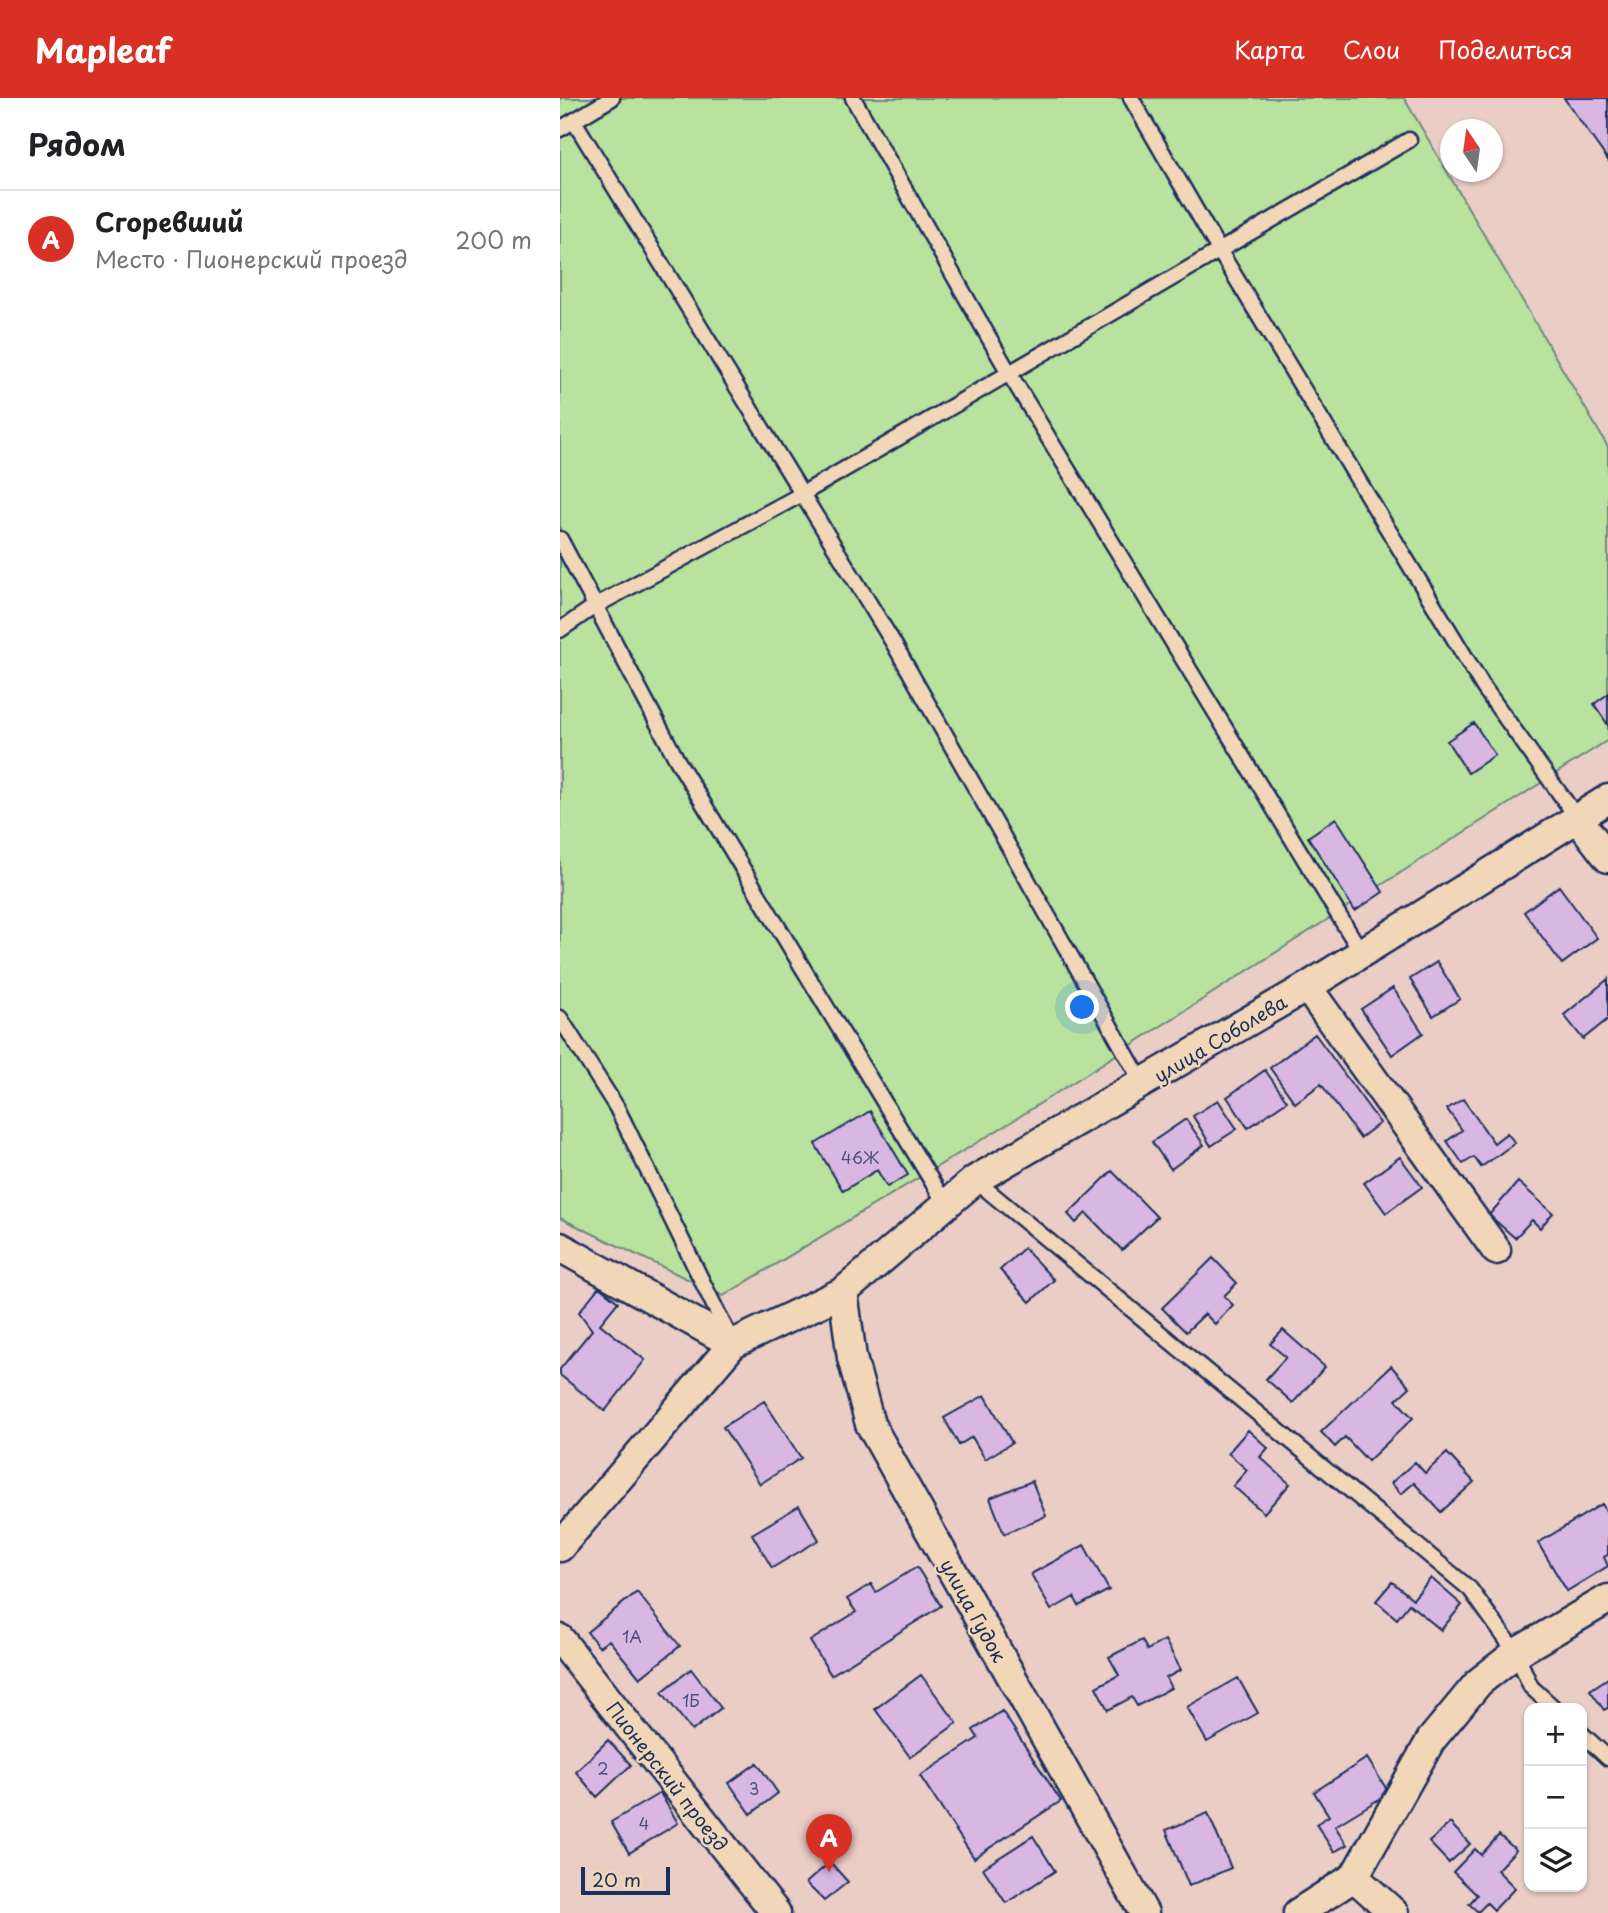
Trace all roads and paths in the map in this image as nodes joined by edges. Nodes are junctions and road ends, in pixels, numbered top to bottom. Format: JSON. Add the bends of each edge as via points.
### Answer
{"nodes":[{"id":1,"x":612,"y":98,"type":"edge"},
{"id":2,"x":853,"y":98,"type":"edge"},
{"id":3,"x":1131,"y":98,"type":"edge"},
{"id":4,"x":574,"y":121,"type":"junction"},
{"id":5,"x":560,"y":129,"type":"edge"},
{"id":6,"x":1409,"y":139,"type":"dead end"},
{"id":7,"x":1219,"y":250,"type":"junction"},
{"id":8,"x":1009,"y":373,"type":"junction"},
{"id":9,"x":802,"y":494,"type":"junction"},
{"id":10,"x":560,"y":539,"type":"edge"},
{"id":11,"x":595,"y":606,"type":"junction"},
{"id":12,"x":560,"y":630,"type":"edge"},
{"id":13,"x":1608,"y":799,"type":"edge"},
{"id":14,"x":1578,"y":819,"type":"junction"},
{"id":15,"x":1608,"y":858,"type":"edge"},
{"id":16,"x":1361,"y":952,"type":"junction"},
{"id":17,"x":1307,"y":987,"type":"junction"},
{"id":18,"x":560,"y":1018,"type":"edge"},
{"id":19,"x":1143,"y":1084,"type":"junction"},
{"id":20,"x":975,"y":1181,"type":"junction"},
{"id":21,"x":945,"y":1203,"type":"junction"},
{"id":22,"x":560,"y":1247,"type":"edge"},
{"id":23,"x":1496,"y":1250,"type":"dead end"},
{"id":24,"x":843,"y":1292,"type":"junction"},
{"id":25,"x":733,"y":1344,"type":"junction"},
{"id":26,"x":560,"y":1547,"type":"edge"},
{"id":27,"x":1608,"y":1599,"type":"edge"},
{"id":28,"x":560,"y":1639,"type":"edge"},
{"id":29,"x":1516,"y":1653,"type":"junction"},
{"id":30,"x":1548,"y":1703,"type":"edge"},
{"id":31,"x":1587,"y":1739,"type":"edge"},
{"id":32,"x":1608,"y":1758,"type":"edge"},
{"id":33,"x":1354,"y":1877,"type":"junction"},
{"id":34,"x":776,"y":1913,"type":"edge"},
{"id":35,"x":1144,"y":1913,"type":"edge"},
{"id":36,"x":1298,"y":1913,"type":"edge"},
{"id":37,"x":1394,"y":1913,"type":"edge"}],
"edges":[{"from":1,"to":4,"type":"lane"},
{"from":2,"to":8,"type":"lane"},
{"from":3,"to":7,"type":"lane"},
{"from":4,"to":5,"type":"lane"},
{"from":4,"to":9,"type":"lane"},
{"from":6,"to":7,"type":"lane"},
{"from":7,"to":8,"type":"lane"},
{"from":7,"to":14,"type":"lane","via":[[1484,688]]},
{"from":8,"to":9,"type":"lane"},
{"from":8,"to":16,"type":"lane"},
{"from":9,"to":11,"type":"lane"},
{"from":9,"to":19,"type":"lane","via":[[894,644]]},
{"from":10,"to":11,"type":"lane"},
{"from":11,"to":12,"type":"lane"},
{"from":11,"to":21,"type":"lane","via":[[677,760]]},
{"from":13,"to":14,"type":"street","name":"улица Соболева"},
{"from":14,"to":15,"type":"street"},
{"from":14,"to":16,"type":"street","name":"улица Соболева"},
{"from":16,"to":17,"type":"street","name":"улица Соболева"},
{"from":17,"to":19,"type":"street","name":"улица Соболева"},
{"from":17,"to":23,"type":"street"},
{"from":18,"to":25,"type":"lane","via":[[617,1108]]},
{"from":19,"to":20,"type":"street","name":"улица Соболева"},
{"from":20,"to":21,"type":"street","name":"улица Соболева"},
{"from":20,"to":29,"type":"lane","via":[[1470,1589]]},
{"from":21,"to":24,"type":"street","name":"улица Соболева"},
{"from":22,"to":25,"type":"street"},
{"from":24,"to":25,"type":"street","name":"улица Соболева"},
{"from":24,"to":35,"type":"street","name":"улица Гудок","via":[[852,1358],[870,1424]]},
{"from":25,"to":26,"type":"street"},
{"from":27,"to":29,"type":"street"},
{"from":28,"to":34,"type":"street","name":"Пионерский проезд"},
{"from":29,"to":30,"type":"lane","via":[[1531,1688]]},
{"from":29,"to":33,"type":"street","via":[[1479,1682],[1431,1740]]},
{"from":31,"to":32,"type":"lane"},
{"from":33,"to":36,"type":"street"},
{"from":33,"to":37,"type":"street"}]}
